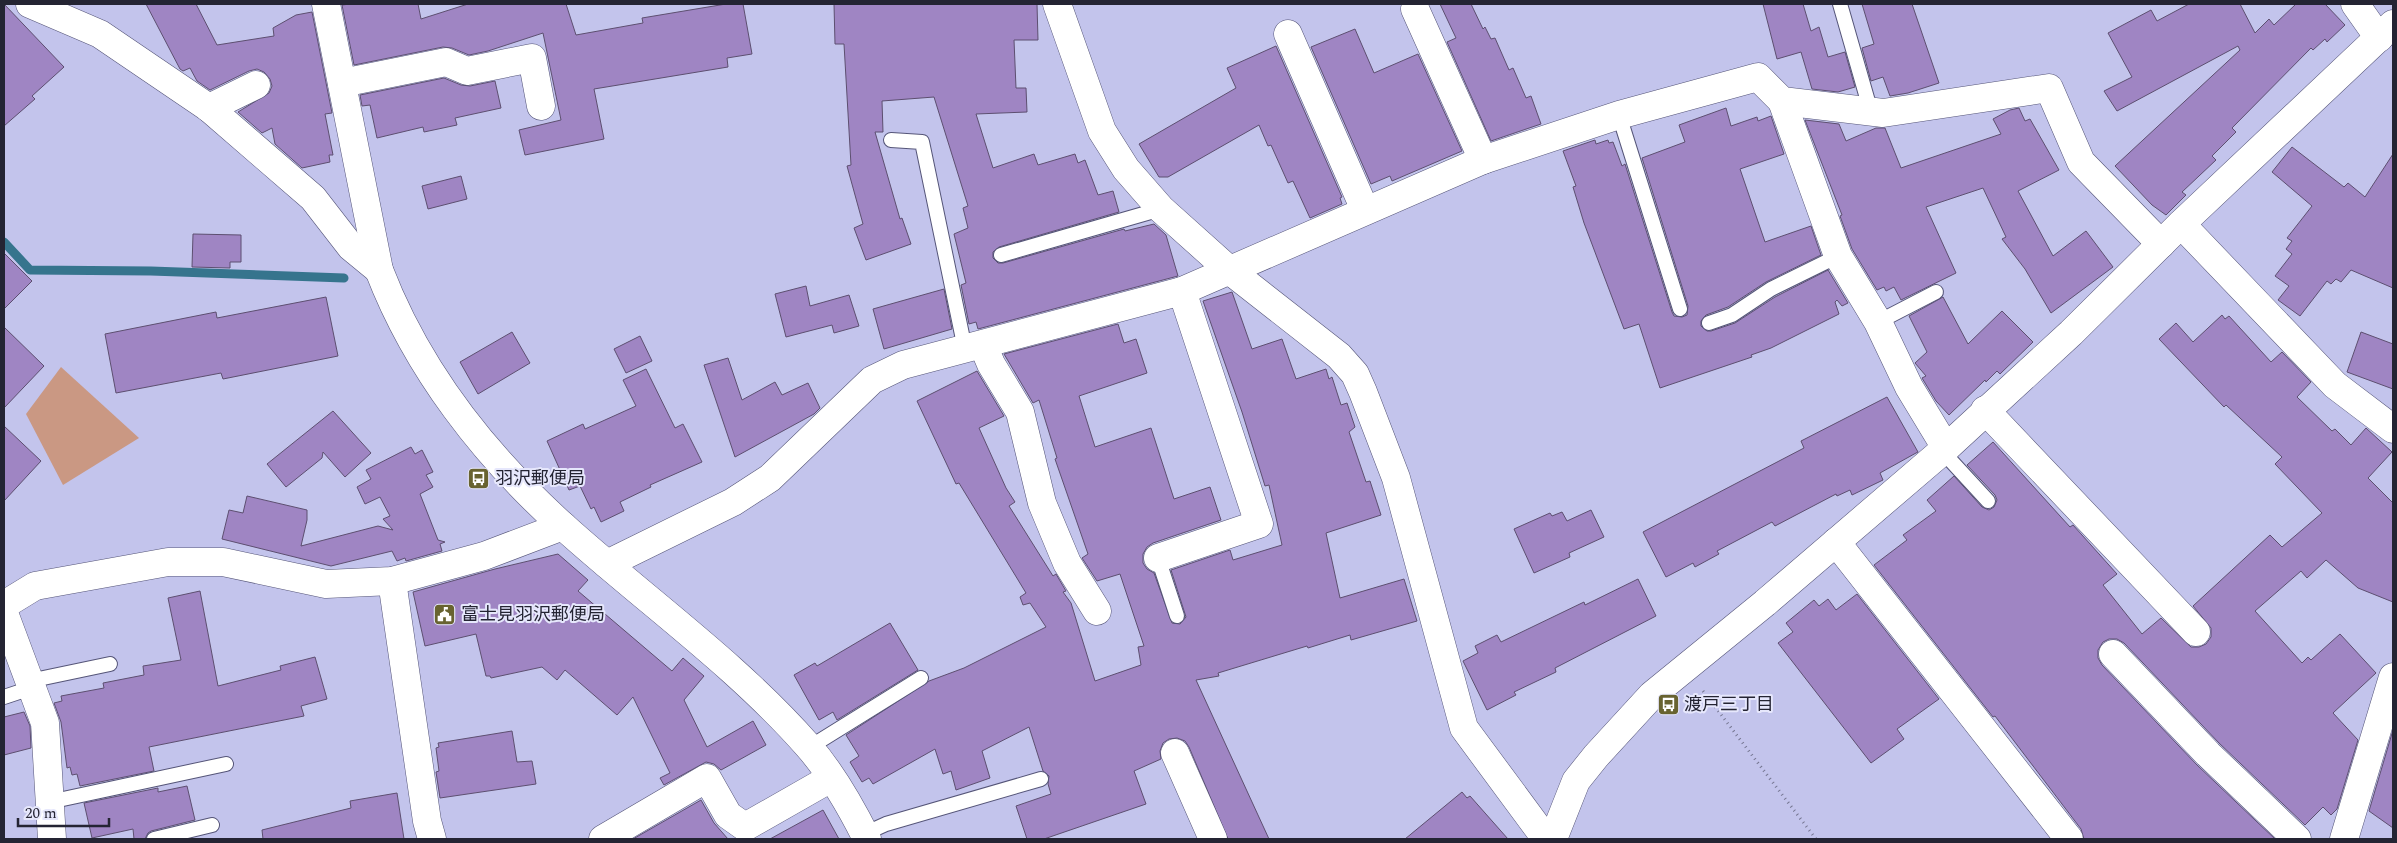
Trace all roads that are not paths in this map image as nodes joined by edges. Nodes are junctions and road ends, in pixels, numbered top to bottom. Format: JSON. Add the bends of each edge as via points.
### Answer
{"nodes":[{"id":1,"x":326,"y":4,"type":"edge"},
{"id":2,"x":1057,"y":4,"type":"edge"},
{"id":3,"x":1840,"y":4,"type":"edge"},
{"id":4,"x":2355,"y":4,"type":"edge"},
{"id":5,"x":46,"y":6,"type":"edge"},
{"id":6,"x":1415,"y":9,"type":"dead end"},
{"id":7,"x":2386,"y":31,"type":"edge"},
{"id":8,"x":1288,"y":34,"type":"dead end"},
{"id":9,"x":342,"y":83,"type":"junction"},
{"id":10,"x":256,"y":85,"type":"dead end"},
{"id":11,"x":1782,"y":101,"type":"junction"},
{"id":12,"x":541,"y":106,"type":"dead end"},
{"id":13,"x":209,"y":108,"type":"junction"},
{"id":14,"x":1870,"y":112,"type":"junction"},
{"id":15,"x":1619,"y":115,"type":"junction"},
{"id":16,"x":891,"y":140,"type":"dead end"},
{"id":17,"x":1483,"y":160,"type":"junction"},
{"id":18,"x":1161,"y":209,"type":"junction"},
{"id":19,"x":1365,"y":210,"type":"junction"},
{"id":20,"x":2181,"y":224,"type":"junction"},
{"id":21,"x":2161,"y":244,"type":"junction"},
{"id":22,"x":1001,"y":255,"type":"dead end"},
{"id":23,"x":1838,"y":256,"type":"junction"},
{"id":24,"x":1228,"y":269,"type":"junction"},
{"id":25,"x":378,"y":270,"type":"junction"},
{"id":26,"x":1182,"y":291,"type":"junction"},
{"id":27,"x":1936,"y":292,"type":"dead end"},
{"id":28,"x":1680,"y":309,"type":"dead end"},
{"id":29,"x":1878,"y":322,"type":"junction"},
{"id":30,"x":1709,"y":323,"type":"dead end"},
{"id":31,"x":974,"y":347,"type":"junction"},
{"id":32,"x":1985,"y":410,"type":"junction"},
{"id":33,"x":2393,"y":429,"type":"edge"},
{"id":34,"x":1944,"y":450,"type":"junction"},
{"id":35,"x":1988,"y":501,"type":"dead end"},
{"id":36,"x":563,"y":526,"type":"junction"},
{"id":37,"x":1836,"y":542,"type":"junction"},
{"id":38,"x":1158,"y":558,"type":"joint"},
{"id":39,"x":607,"y":564,"type":"junction"},
{"id":40,"x":392,"y":581,"type":"junction"},
{"id":41,"x":4,"y":605,"type":"edge"},
{"id":42,"x":1097,"y":611,"type":"dead end"},
{"id":43,"x":4,"y":613,"type":"edge"},
{"id":44,"x":1177,"y":616,"type":"dead end"},
{"id":45,"x":2196,"y":632,"type":"dead end"},
{"id":46,"x":2113,"y":654,"type":"dead end"},
{"id":47,"x":110,"y":664,"type":"dead end"},
{"id":48,"x":2393,"y":677,"type":"edge"},
{"id":49,"x":921,"y":678,"type":"dead end"},
{"id":50,"x":30,"y":684,"type":"junction"},
{"id":51,"x":4,"y":697,"type":"edge"},
{"id":52,"x":810,"y":747,"type":"junction"},
{"id":53,"x":1175,"y":753,"type":"dead end"},
{"id":54,"x":226,"y":764,"type":"dead end"},
{"id":55,"x":831,"y":778,"type":"junction"},
{"id":56,"x":1041,"y":779,"type":"dead end"},
{"id":57,"x":50,"y":802,"type":"junction"},
{"id":58,"x":212,"y":825,"type":"dead end"},
{"id":59,"x":735,"y":833,"type":"edge"},
{"id":60,"x":866,"y":836,"type":"edge"},
{"id":61,"x":52,"y":839,"type":"edge"},
{"id":62,"x":154,"y":839,"type":"edge"},
{"id":63,"x":432,"y":839,"type":"edge"},
{"id":64,"x":603,"y":839,"type":"edge"},
{"id":65,"x":1213,"y":839,"type":"edge"},
{"id":66,"x":1546,"y":839,"type":"edge"},
{"id":67,"x":1553,"y":839,"type":"edge"},
{"id":68,"x":2069,"y":839,"type":"edge"},
{"id":69,"x":2297,"y":839,"type":"edge"},
{"id":70,"x":2344,"y":839,"type":"edge"}],
"edges":[{"from":1,"to":9,"type":"street"},
{"from":2,"to":18,"type":"street","via":[[1102,131],[1126,169]]},
{"from":3,"to":14,"type":"lane"},
{"from":4,"to":7,"type":"street"},
{"from":5,"to":13,"type":"street","via":[[100,34]]},
{"from":6,"to":17,"type":"street"},
{"from":7,"to":20,"type":"street"},
{"from":8,"to":19,"type":"street"},
{"from":9,"to":12,"type":"street","via":[[446,62],[467,71],[532,58]]},
{"from":9,"to":25,"type":"street"},
{"from":10,"to":13,"type":"street"},
{"from":11,"to":14,"type":"street"},
{"from":11,"to":15,"type":"street","via":[[1758,77]]},
{"from":11,"to":23,"type":"street"},
{"from":13,"to":25,"type":"street","via":[[313,198],[351,247]]},
{"from":14,"to":21,"type":"street","via":[[1883,113],[2049,88],[2081,162]]},
{"from":15,"to":17,"type":"street"},
{"from":15,"to":28,"type":"lane"},
{"from":16,"to":31,"type":"lane","via":[[922,142]]},
{"from":17,"to":19,"type":"street"},
{"from":18,"to":22,"type":"lane"},
{"from":18,"to":24,"type":"street"},
{"from":19,"to":24,"type":"street"},
{"from":20,"to":21,"type":"street"},
{"from":20,"to":33,"type":"street","via":[[2335,385]]},
{"from":21,"to":32,"type":"street","via":[[2072,333]]},
{"from":23,"to":29,"type":"street"},
{"from":23,"to":30,"type":"lane","via":[[1771,289],[1732,315]]},
{"from":24,"to":26,"type":"street"},
{"from":24,"to":66,"type":"street","via":[[1339,356],[1355,374],[1396,478],[1464,728]]},
{"from":25,"to":36,"type":"street","via":[[412,345],[440,388],[498,461]]},
{"from":26,"to":31,"type":"street"},
{"from":26,"to":38,"type":"street","via":[[1259,524]]},
{"from":27,"to":29,"type":"lane"},
{"from":29,"to":34,"type":"street","via":[[1908,387]]},
{"from":31,"to":39,"type":"street","via":[[903,365],[872,380],[770,478],[733,502]]},
{"from":31,"to":42,"type":"street","via":[[991,364],[1020,412],[1042,504],[1067,563]]},
{"from":32,"to":34,"type":"street"},
{"from":32,"to":45,"type":"street"},
{"from":34,"to":35,"type":"lane"},
{"from":34,"to":37,"type":"street"},
{"from":36,"to":39,"type":"street"},
{"from":36,"to":40,"type":"street","via":[[484,556]]},
{"from":37,"to":67,"type":"street","via":[[1652,695],[1576,781]]},
{"from":37,"to":68,"type":"street"},
{"from":38,"to":44,"type":"lane"},
{"from":39,"to":52,"type":"street","via":[[766,701]]},
{"from":40,"to":41,"type":"street","via":[[326,584],[223,562],[168,562],[35,586]]},
{"from":40,"to":63,"type":"street"},
{"from":43,"to":50,"type":"street"},
{"from":46,"to":69,"type":"street","via":[[2208,754]]},
{"from":47,"to":50,"type":"lane"},
{"from":48,"to":70,"type":"street"},
{"from":49,"to":52,"type":"lane"},
{"from":50,"to":51,"type":"lane"},
{"from":50,"to":57,"type":"street","via":[[45,724]]},
{"from":52,"to":55,"type":"street"},
{"from":53,"to":65,"type":"street"},
{"from":54,"to":57,"type":"lane"},
{"from":55,"to":59,"type":"street"},
{"from":55,"to":60,"type":"street"},
{"from":56,"to":60,"type":"lane","via":[[886,824]]},
{"from":57,"to":61,"type":"street"},
{"from":58,"to":62,"type":"lane"},
{"from":59,"to":64,"type":"street","via":[[707,778]]}]}
